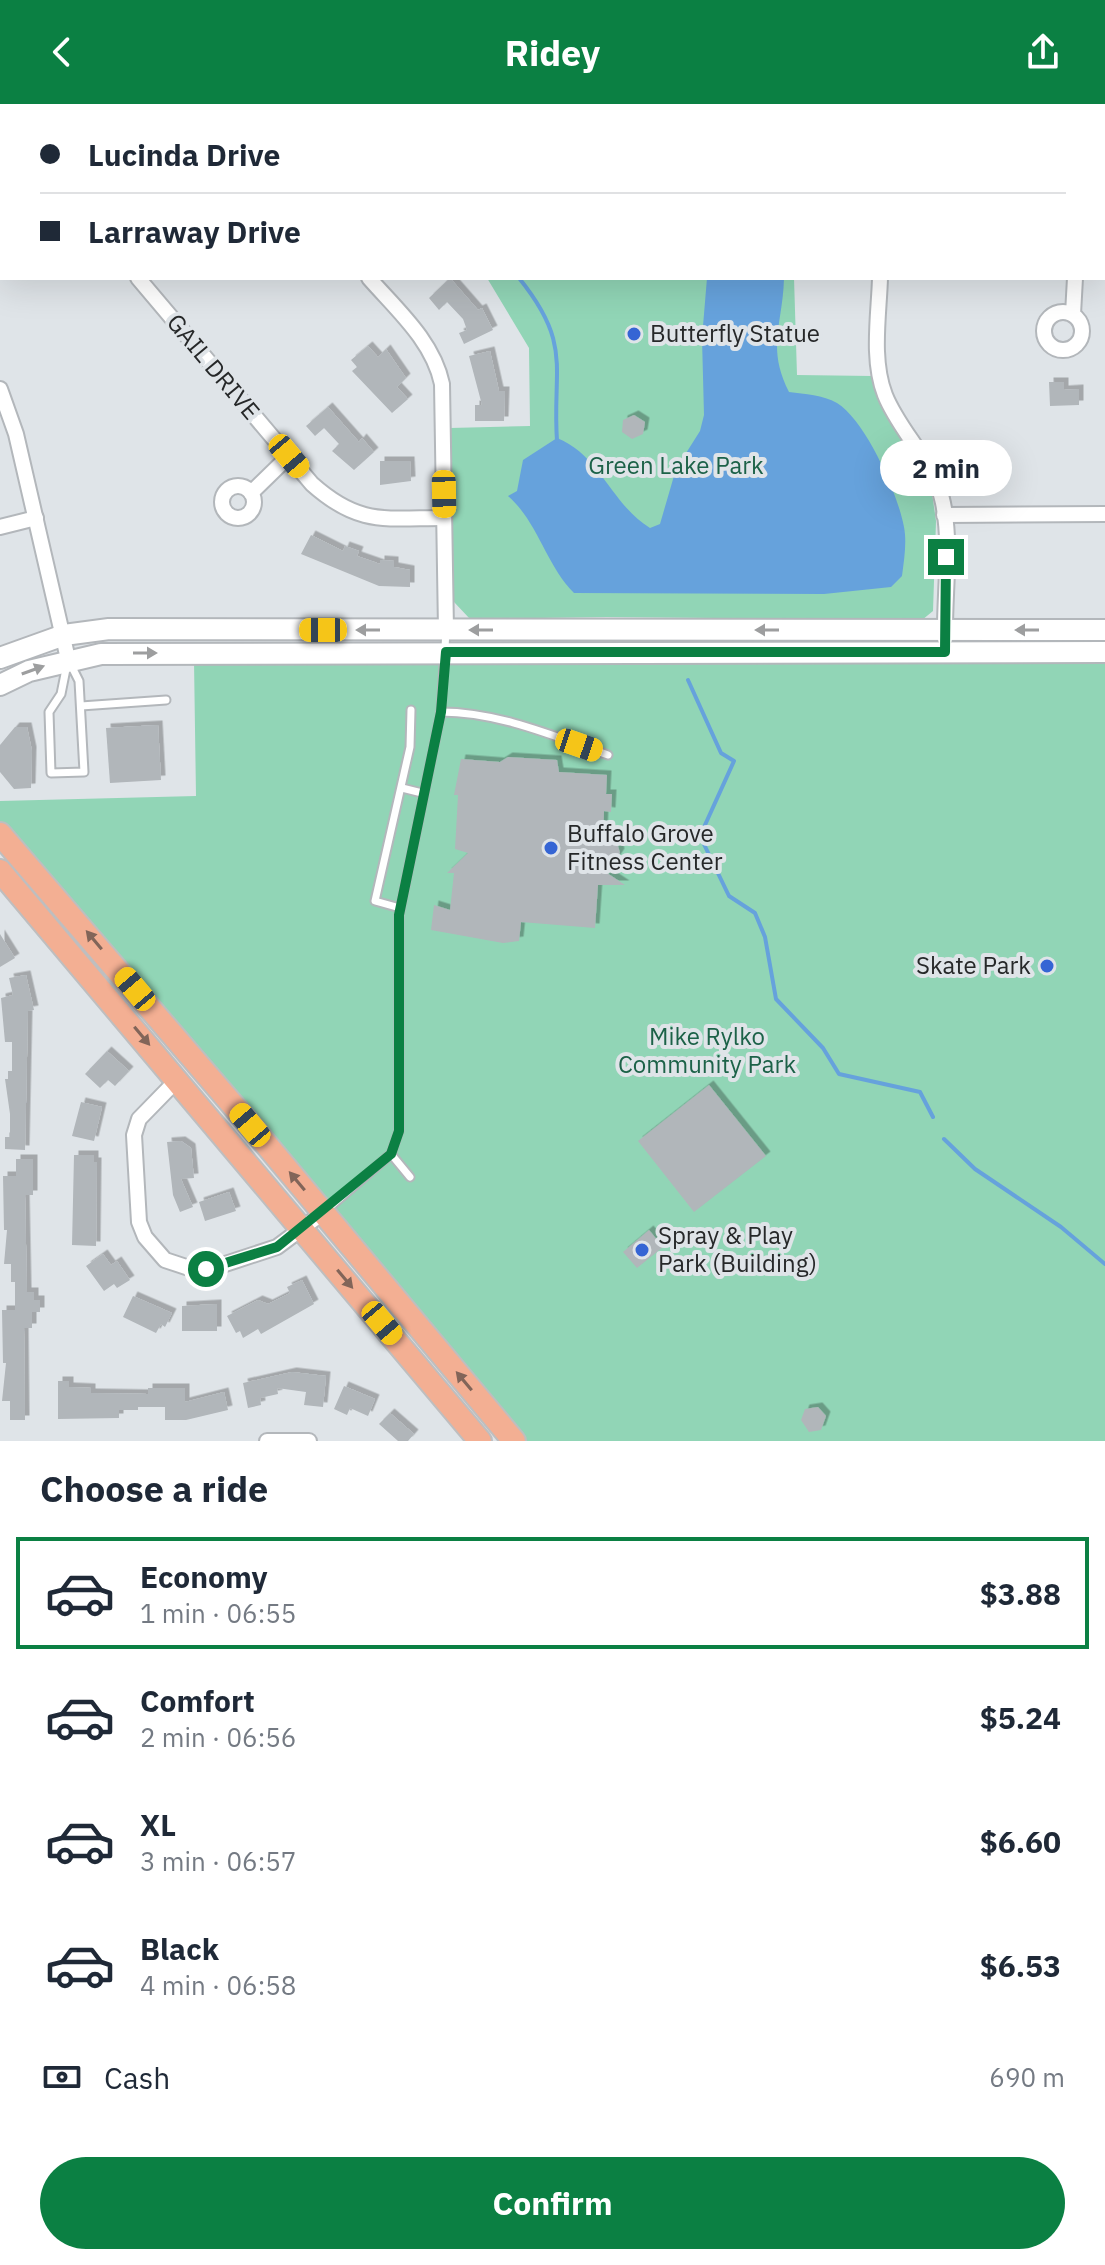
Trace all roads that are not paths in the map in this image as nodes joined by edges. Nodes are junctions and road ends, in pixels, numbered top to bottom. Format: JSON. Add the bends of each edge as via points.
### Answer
{"nodes":[{"id":1,"x":140,"y":280,"type":"edge"},
{"id":2,"x":371,"y":280,"type":"edge"},
{"id":3,"x":880,"y":280,"type":"edge"},
{"id":4,"x":1075,"y":280,"type":"edge"},
{"id":5,"x":1073,"y":314,"type":"dead end"},
{"id":6,"x":0,"y":389,"type":"edge"},
{"id":7,"x":289,"y":456,"type":"junction"},
{"id":8,"x":251,"y":493,"type":"dead end"},
{"id":9,"x":1105,"y":514,"type":"edge"},
{"id":10,"x":944,"y":515,"type":"junction"},
{"id":11,"x":36,"y":518,"type":"junction"},
{"id":12,"x":444,"y":518,"type":"junction"},
{"id":13,"x":0,"y":527,"type":"edge"},
{"id":14,"x":945,"y":629,"type":"junction"},
{"id":15,"x":446,"y":630,"type":"junction"},
{"id":16,"x":1105,"y":630,"type":"edge"},
{"id":17,"x":64,"y":635,"type":"junction"},
{"id":18,"x":446,"y":652,"type":"junction"},
{"id":19,"x":945,"y":652,"type":"junction"},
{"id":20,"x":1105,"y":652,"type":"edge"},
{"id":21,"x":0,"y":658,"type":"edge"},
{"id":22,"x":68,"y":659,"type":"junction"},
{"id":23,"x":0,"y":685,"type":"edge"},
{"id":24,"x":166,"y":700,"type":"dead end"},
{"id":25,"x":81,"y":706,"type":"junction"},
{"id":26,"x":411,"y":710,"type":"dead end"},
{"id":27,"x":441,"y":712,"type":"junction"},
{"id":28,"x":608,"y":755,"type":"dead end"},
{"id":29,"x":402,"y":788,"type":"junction"},
{"id":30,"x":422,"y":793,"type":"junction"},
{"id":31,"x":0,"y":834,"type":"edge"},
{"id":32,"x":0,"y":871,"type":"edge"},
{"id":33,"x":400,"y":908,"type":"junction"},
{"id":34,"x":178,"y":1079,"type":"junction"},
{"id":35,"x":391,"y":1154,"type":"junction"},
{"id":36,"x":410,"y":1177,"type":"dead end"},
{"id":37,"x":324,"y":1212,"type":"junction"},
{"id":38,"x":303,"y":1228,"type":"junction"},
{"id":39,"x":267,"y":1441,"type":"edge"},
{"id":40,"x":309,"y":1441,"type":"edge"},
{"id":41,"x":480,"y":1441,"type":"edge"},
{"id":42,"x":514,"y":1441,"type":"edge"}],
"edges":[{"from":1,"to":7,"type":"street","name":"GAIL DRIVE"},
{"from":2,"to":12,"type":"street","via":[[438,364]]},
{"from":3,"to":10,"type":"street","via":[[879,368],[884,393],[933,476]]},
{"from":4,"to":5,"type":"street"},
{"from":6,"to":11,"type":"street"},
{"from":7,"to":8,"type":"street"},
{"from":7,"to":12,"type":"street","name":"GAIL DRIVE","via":[[312,484],[350,512],[374,518]]},
{"from":9,"to":10,"type":"street"},
{"from":10,"to":14,"type":"street"},
{"from":11,"to":13,"type":"street"},
{"from":11,"to":17,"type":"street"},
{"from":12,"to":15,"type":"street"},
{"from":14,"to":15,"type":"main road","one_way":true},
{"from":16,"to":14,"type":"main road","one_way":true},
{"from":14,"to":19,"type":"street"},
{"from":15,"to":17,"type":"main road","one_way":true,"via":[[109,629]]},
{"from":15,"to":18,"type":"lane"},
{"from":17,"to":21,"type":"main road"},
{"from":17,"to":22,"type":"street"},
{"from":18,"to":19,"type":"main road"},
{"from":22,"to":18,"type":"main road","one_way":true,"via":[[101,654]]},
{"from":18,"to":27,"type":"lane"},
{"from":19,"to":20,"type":"main road"},
{"from":23,"to":22,"type":"main road","one_way":true},
{"from":22,"to":25,"type":"lane","via":[[77,672]]},
{"from":22,"to":25,"type":"lane","via":[[61,694],[49,712],[51,773],[84,772]]},
{"from":24,"to":25,"type":"lane"},
{"from":26,"to":29,"type":"lane"},
{"from":27,"to":28,"type":"lane","via":[[523,726]]},
{"from":27,"to":30,"type":"lane"},
{"from":29,"to":30,"type":"lane"},
{"from":29,"to":33,"type":"lane","via":[[375,901]]},
{"from":30,"to":33,"type":"lane"},
{"from":37,"to":31,"type":"main road","one_way":true},
{"from":32,"to":34,"type":"main road","one_way":true},
{"from":33,"to":35,"type":"lane","via":[[399,1131]]},
{"from":34,"to":38,"type":"main road"},
{"from":34,"to":38,"type":"street","via":[[139,1119],[134,1135],[139,1222],[155,1250],[179,1267],[210,1269],[277,1247]]},
{"from":35,"to":36,"type":"lane"},
{"from":35,"to":37,"type":"lane"},
{"from":37,"to":38,"type":"street"},
{"from":42,"to":37,"type":"main road","one_way":true},
{"from":38,"to":41,"type":"main road","one_way":true},
{"from":39,"to":40,"type":"street"}]}
